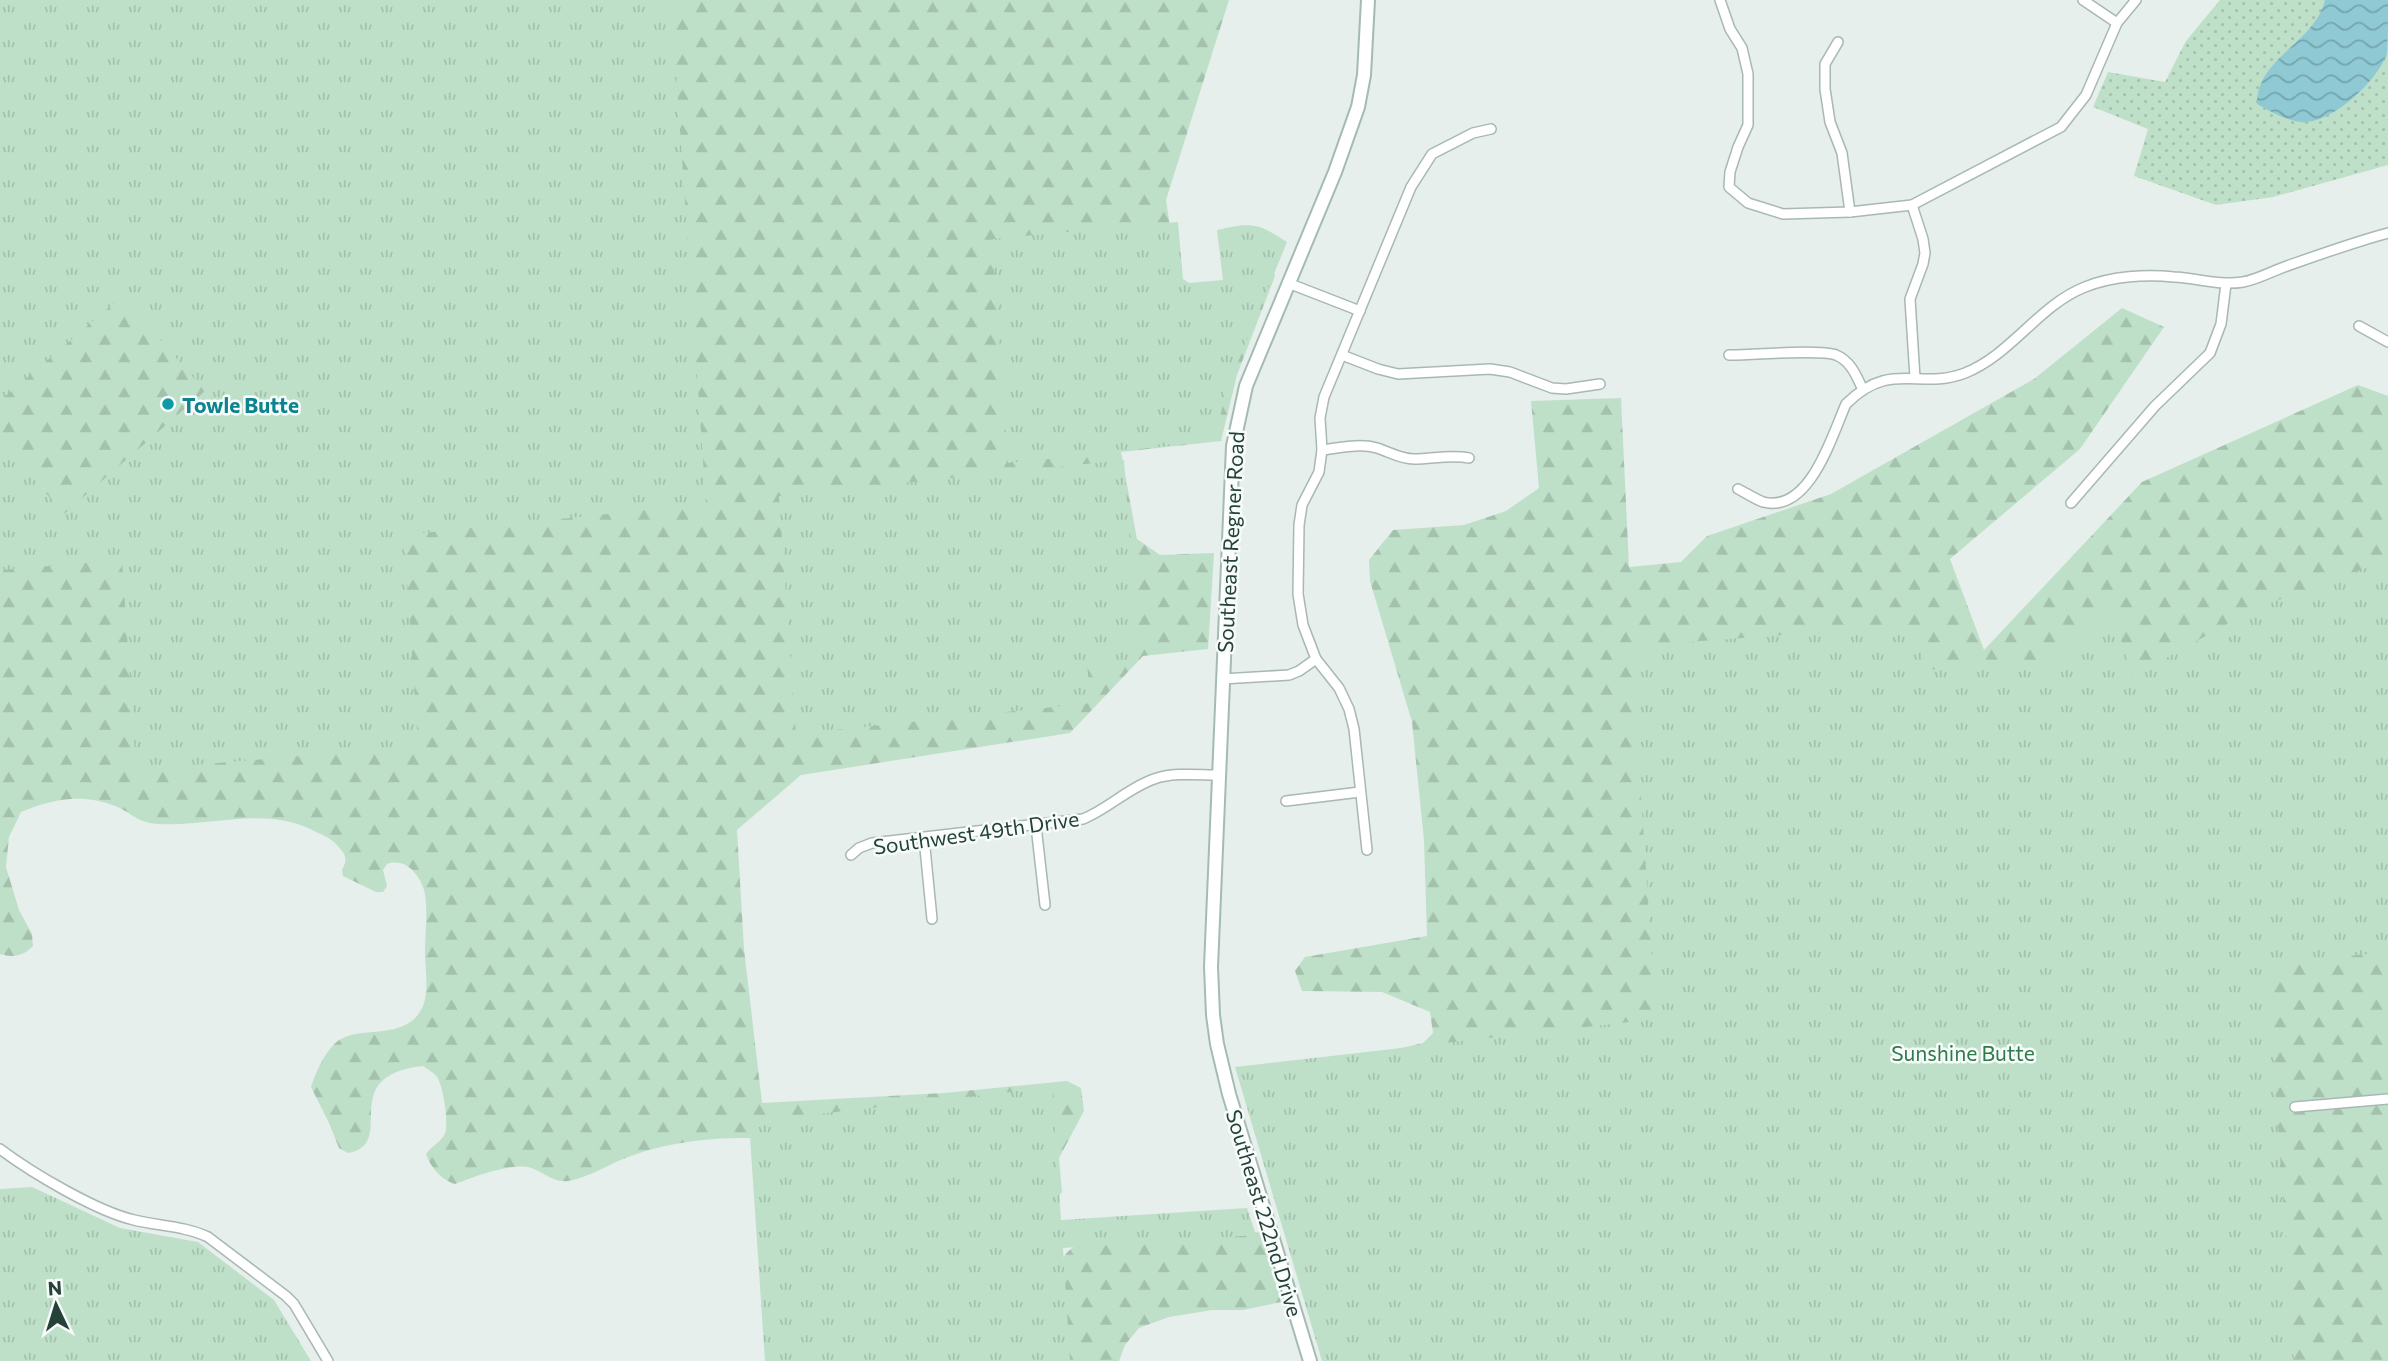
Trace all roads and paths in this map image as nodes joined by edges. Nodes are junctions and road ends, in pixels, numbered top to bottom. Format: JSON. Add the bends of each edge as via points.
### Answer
{"nodes":[{"id":1,"x":1368,"y":0,"type":"edge"},
{"id":2,"x":1720,"y":0,"type":"edge"},
{"id":3,"x":2083,"y":0,"type":"edge"},
{"id":4,"x":2136,"y":0,"type":"edge"},
{"id":5,"x":2117,"y":23,"type":"junction"},
{"id":6,"x":1838,"y":42,"type":"dead end"},
{"id":7,"x":1491,"y":129,"type":"dead end"},
{"id":8,"x":1912,"y":205,"type":"junction"},
{"id":9,"x":1850,"y":212,"type":"junction"},
{"id":10,"x":2388,"y":233,"type":"edge"},
{"id":11,"x":1288,"y":283,"type":"junction"},
{"id":12,"x":2226,"y":284,"type":"junction"},
{"id":13,"x":1360,"y":311,"type":"junction"},
{"id":14,"x":2359,"y":326,"type":"dead end"},
{"id":15,"x":2388,"y":342,"type":"edge"},
{"id":16,"x":1342,"y":355,"type":"junction"},
{"id":17,"x":1729,"y":355,"type":"dead end"},
{"id":18,"x":1915,"y":378,"type":"junction"},
{"id":19,"x":1600,"y":384,"type":"dead end"},
{"id":20,"x":1863,"y":390,"type":"junction"},
{"id":21,"x":1322,"y":450,"type":"junction"},
{"id":22,"x":1469,"y":458,"type":"dead end"},
{"id":23,"x":1738,"y":489,"type":"dead end"},
{"id":24,"x":2071,"y":503,"type":"dead end"},
{"id":25,"x":1316,"y":659,"type":"junction"},
{"id":26,"x":1223,"y":679,"type":"junction"},
{"id":27,"x":1219,"y":775,"type":"junction"},
{"id":28,"x":1360,"y":792,"type":"junction"},
{"id":29,"x":1286,"y":801,"type":"dead end"},
{"id":30,"x":1036,"y":826,"type":"junction"},
{"id":31,"x":924,"y":838,"type":"junction"},
{"id":32,"x":1367,"y":850,"type":"dead end"},
{"id":33,"x":851,"y":855,"type":"dead end"},
{"id":34,"x":1045,"y":905,"type":"dead end"},
{"id":35,"x":932,"y":919,"type":"dead end"},
{"id":36,"x":1221,"y":1064,"type":"joint"},
{"id":37,"x":2388,"y":1099,"type":"edge"},
{"id":38,"x":2295,"y":1107,"type":"dead end"},
{"id":39,"x":0,"y":1149,"type":"edge"},
{"id":40,"x":328,"y":1361,"type":"edge"},
{"id":41,"x":1310,"y":1361,"type":"edge"}],
"edges":[{"from":1,"to":11,"type":"main road","name":"Southeast Regner Road","via":[[1358,107]]},
{"from":2,"to":9,"type":"street","via":[[1742,48],[1748,74],[1748,125],[1729,187],[1748,203],[1783,214]]},
{"from":3,"to":5,"type":"street"},
{"from":4,"to":5,"type":"street"},
{"from":5,"to":8,"type":"street","via":[[2086,95],[2062,127]]},
{"from":6,"to":9,"type":"street","via":[[1825,64],[1825,89],[1842,153]]},
{"from":7,"to":13,"type":"street","via":[[1430,150]]},
{"from":8,"to":9,"type":"street"},
{"from":8,"to":18,"type":"street","via":[[1925,253],[1910,299]]},
{"from":10,"to":12,"type":"street","via":[[2262,277]]},
{"from":11,"to":13,"type":"street"},
{"from":11,"to":26,"type":"main road","name":"Southeast Regner Road","via":[[1246,386],[1236,426]]},
{"from":12,"to":18,"type":"street","via":[[2175,276],[2133,277],[2086,287],[1964,374]]},
{"from":12,"to":24,"type":"street","via":[[2221,324],[2210,353],[2155,406]]},
{"from":13,"to":16,"type":"street"},
{"from":14,"to":15,"type":"street"},
{"from":16,"to":19,"type":"street","via":[[1398,374],[1490,369],[1566,389]]},
{"from":16,"to":21,"type":"street","via":[[1324,397]]},
{"from":17,"to":20,"type":"street","via":[[1837,355],[1853,368]]},
{"from":18,"to":20,"type":"street","via":[[1887,379]]},
{"from":20,"to":23,"type":"street","via":[[1846,404],[1804,488],[1772,503]]},
{"from":21,"to":22,"type":"street","via":[[1364,446],[1413,460],[1453,455]]},
{"from":21,"to":25,"type":"street","via":[[1319,472],[1302,505],[1299,525],[1298,594]]},
{"from":25,"to":26,"type":"street","via":[[1289,675]]},
{"from":25,"to":28,"type":"street","via":[[1349,709]]},
{"from":26,"to":27,"type":"main road","name":"Southeast Regner Road"},
{"from":27,"to":30,"type":"street","name":"Southwest 49th Drive","via":[[1154,779],[1091,816]]},
{"from":27,"to":36,"type":"main road","name":"Southeast Regner Road","via":[[1211,967]]},
{"from":28,"to":29,"type":"street"},
{"from":28,"to":32,"type":"street"},
{"from":30,"to":31,"type":"street","name":"Southwest 49th Drive"},
{"from":30,"to":34,"type":"street"},
{"from":31,"to":33,"type":"street","name":"Southwest 49th Drive","via":[[872,843]]},
{"from":31,"to":35,"type":"street"},
{"from":36,"to":41,"type":"main road","name":"Southeast 222nd Drive"},
{"from":37,"to":38,"type":"street"},
{"from":39,"to":40,"type":"street","via":[[110,1212],[208,1237],[294,1304]]}]}
